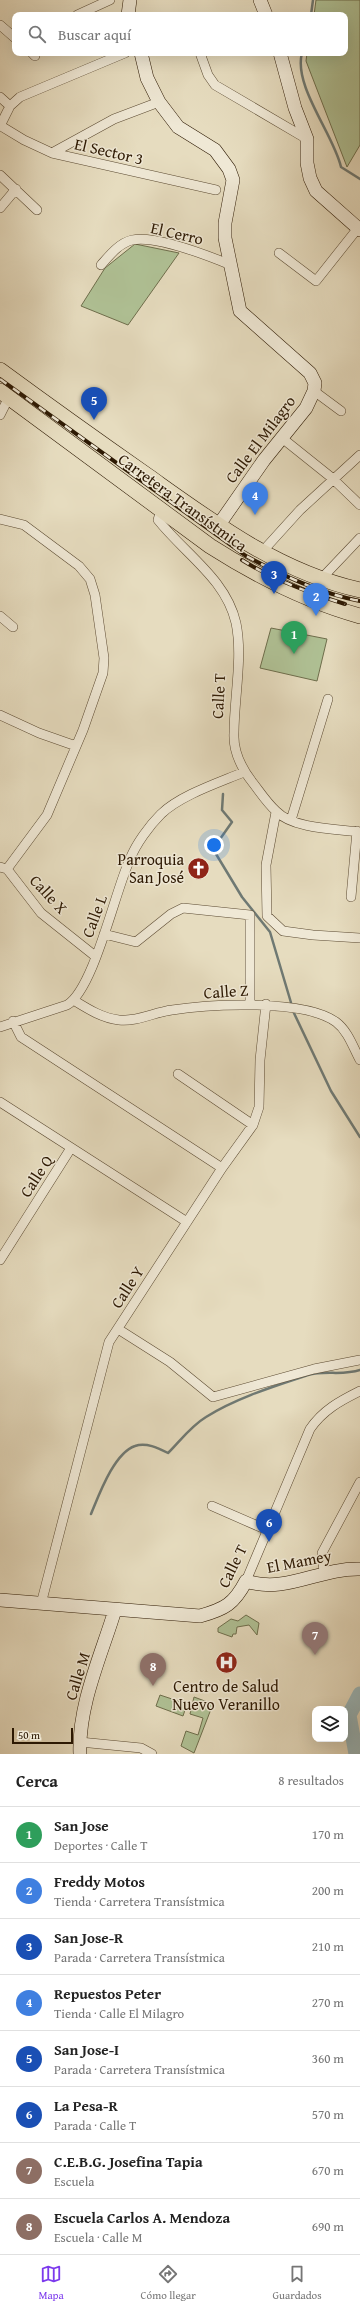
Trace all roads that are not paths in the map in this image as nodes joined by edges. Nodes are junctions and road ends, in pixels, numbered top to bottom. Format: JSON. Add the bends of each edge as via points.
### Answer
{"nodes":[{"id":1,"x":110,"y":0,"type":"edge"},
{"id":2,"x":260,"y":0,"type":"edge"},
{"id":3,"x":84,"y":12,"type":"edge"},
{"id":4,"x":265,"y":12,"type":"edge"},
{"id":5,"x":0,"y":25,"type":"edge"},
{"id":6,"x":12,"y":35,"type":"edge"},
{"id":7,"x":118,"y":56,"type":"edge"},
{"id":8,"x":142,"y":56,"type":"edge"},
{"id":9,"x":201,"y":56,"type":"edge"},
{"id":10,"x":281,"y":56,"type":"edge"},
{"id":11,"x":0,"y":97,"type":"edge"},
{"id":12,"x":159,"y":102,"type":"junction"},
{"id":13,"x":10,"y":106,"type":"junction"},
{"id":14,"x":0,"y":126,"type":"edge"},
{"id":15,"x":307,"y":139,"type":"junction"},
{"id":16,"x":52,"y":153,"type":"junction"},
{"id":17,"x":0,"y":175,"type":"edge"},
{"id":18,"x":16,"y":189,"type":"junction"},
{"id":19,"x":216,"y":190,"type":"dead end"},
{"id":20,"x":0,"y":208,"type":"edge"},
{"id":21,"x":37,"y":210,"type":"dead end"},
{"id":22,"x":359,"y":229,"type":"edge"},
{"id":23,"x":279,"y":253,"type":"dead end"},
{"id":24,"x":101,"y":265,"type":"dead end"},
{"id":25,"x":231,"y":265,"type":"junction"},
{"id":26,"x":0,"y":370,"type":"edge"},
{"id":27,"x":314,"y":391,"type":"junction"},
{"id":28,"x":5,"y":394,"type":"edge"},
{"id":29,"x":341,"y":411,"type":"dead end"},
{"id":30,"x":0,"y":416,"type":"edge"},
{"id":31,"x":282,"y":438,"type":"junction"},
{"id":32,"x":360,"y":455,"type":"edge"},
{"id":33,"x":332,"y":478,"type":"junction"},
{"id":34,"x":360,"y":505,"type":"edge"},
{"id":35,"x":161,"y":510,"type":"junction"},
{"id":36,"x":0,"y":519,"type":"edge"},
{"id":37,"x":218,"y":526,"type":"junction"},
{"id":38,"x":360,"y":538,"type":"edge"},
{"id":39,"x":261,"y":553,"type":"junction"},
{"id":40,"x":322,"y":578,"type":"junction"},
{"id":41,"x":360,"y":590,"type":"edge"},
{"id":42,"x":0,"y":616,"type":"edge"},
{"id":43,"x":360,"y":616,"type":"edge"},
{"id":44,"x":13,"y":628,"type":"dead end"},
{"id":45,"x":328,"y":699,"type":"dead end"},
{"id":46,"x":0,"y":715,"type":"edge"},
{"id":47,"x":76,"y":746,"type":"junction"},
{"id":48,"x":244,"y":772,"type":"junction"},
{"id":49,"x":276,"y":812,"type":"junction"},
{"id":50,"x":290,"y":820,"type":"junction"},
{"id":51,"x":359,"y":832,"type":"edge"},
{"id":52,"x":4,"y":868,"type":"edge"},
{"id":53,"x":351,"y":897,"type":"dead end"},
{"id":54,"x":104,"y":934,"type":"junction"},
{"id":55,"x":360,"y":938,"type":"edge"},
{"id":56,"x":95,"y":956,"type":"junction"},
{"id":57,"x":75,"y":1001,"type":"junction"},
{"id":58,"x":266,"y":1004,"type":"junction"},
{"id":59,"x":250,"y":1005,"type":"junction"},
{"id":60,"x":13,"y":1021,"type":"junction"},
{"id":61,"x":0,"y":1026,"type":"edge"},
{"id":62,"x":360,"y":1060,"type":"edge"},
{"id":63,"x":178,"y":1074,"type":"dead end"},
{"id":64,"x":0,"y":1102,"type":"edge"},
{"id":65,"x":253,"y":1125,"type":"junction"},
{"id":66,"x":71,"y":1148,"type":"junction"},
{"id":67,"x":222,"y":1168,"type":"junction"},
{"id":68,"x":187,"y":1222,"type":"junction"},
{"id":69,"x":0,"y":1260,"type":"edge"},
{"id":70,"x":118,"y":1329,"type":"junction"},
{"id":71,"x":360,"y":1360,"type":"edge"},
{"id":72,"x":360,"y":1391,"type":"edge"},
{"id":73,"x":360,"y":1482,"type":"edge"},
{"id":74,"x":212,"y":1506,"type":"dead end"},
{"id":75,"x":267,"y":1530,"type":"junction"},
{"id":76,"x":360,"y":1569,"type":"edge"},
{"id":77,"x":324,"y":1572,"type":"junction"},
{"id":78,"x":246,"y":1581,"type":"junction"},
{"id":79,"x":0,"y":1600,"type":"edge"},
{"id":80,"x":41,"y":1604,"type":"junction"},
{"id":81,"x":115,"y":1610,"type":"junction"},
{"id":82,"x":80,"y":1748,"type":"edge"},
{"id":83,"x":152,"y":1754,"type":"edge"}],
"edges":[{"from":1,"to":3,"type":"street"},
{"from":2,"to":4,"type":"street"},
{"from":5,"to":6,"type":"street"},
{"from":7,"to":13,"type":"street","via":[[20,97]]},
{"from":8,"to":12,"type":"street","name":"Calle El Milagro","via":[[147,78]]},
{"from":9,"to":15,"type":"street","via":[[208,76],[215,85]]},
{"from":10,"to":15,"type":"street","via":[[294,108]]},
{"from":11,"to":13,"type":"street"},
{"from":12,"to":16,"type":"street","via":[[107,122]]},
{"from":12,"to":25,"type":"street","name":"Calle El Milagro","via":[[178,127],[215,150],[229,169],[233,180],[225,223],[225,238]]},
{"from":13,"to":14,"type":"street"},
{"from":14,"to":16,"type":"street","name":"El Sector 3"},
{"from":15,"to":22,"type":"street","via":[[307,162],[316,191]]},
{"from":16,"to":19,"type":"street","name":"El Sector 3"},
{"from":17,"to":18,"type":"street"},
{"from":18,"to":20,"type":"street"},
{"from":18,"to":21,"type":"street"},
{"from":22,"to":23,"type":"street","via":[[316,281]]},
{"from":24,"to":25,"type":"street","name":"El Cerro","via":[[123,244],[140,239],[208,255]]},
{"from":25,"to":27,"type":"street","name":"Calle El Milagro","via":[[240,311],[310,374],[315,383]]},
{"from":26,"to":37,"type":"main road","name":"Carretera Transístmica"},
{"from":27,"to":29,"type":"street"},
{"from":27,"to":31,"type":"street","name":"Calle El Milagro","via":[[306,408]]},
{"from":28,"to":30,"type":"street"},
{"from":28,"to":35,"type":"main road","name":"Carretera Transístmica"},
{"from":31,"to":33,"type":"street"},
{"from":31,"to":37,"type":"street","name":"Calle El Milagro"},
{"from":32,"to":33,"type":"street"},
{"from":33,"to":34,"type":"street"},
{"from":33,"to":39,"type":"street"},
{"from":35,"to":43,"type":"main road","name":"Carretera Transístmica","via":[[246,569],[294,592]]},
{"from":35,"to":48,"type":"street","name":"Calle T","via":[[158,520],[212,577],[225,595],[236,623],[234,735],[236,752]]},
{"from":36,"to":47,"type":"street","via":[[24,525],[79,566],[90,579],[95,595],[104,658],[103,673]]},
{"from":37,"to":39,"type":"main road","name":"Carretera Transístmica"},
{"from":38,"to":40,"type":"street"},
{"from":39,"to":40,"type":"main road","name":"Carretera Transístmica"},
{"from":40,"to":41,"type":"main road","name":"Carretera Transístmica"},
{"from":42,"to":44,"type":"street"},
{"from":45,"to":50,"type":"street"},
{"from":46,"to":47,"type":"street"},
{"from":47,"to":52,"type":"street","via":[[47,815]]},
{"from":48,"to":49,"type":"street","name":"Calle T"},
{"from":48,"to":54,"type":"street","name":"Calle L","via":[[172,805],[160,815],[130,858]]},
{"from":49,"to":50,"type":"street","name":"Calle T"},
{"from":49,"to":55,"type":"street","via":[[266,865],[267,916],[283,931]]},
{"from":50,"to":51,"type":"street","name":"Calle T","via":[[304,825]]},
{"from":51,"to":53,"type":"street"},
{"from":52,"to":56,"type":"street","name":"Calle X","via":[[41,913]]},
{"from":54,"to":56,"type":"street","name":"Calle L"},
{"from":54,"to":59,"type":"street","via":[[136,942],[171,914],[183,908],[250,915]]},
{"from":56,"to":57,"type":"street","name":"Calle L"},
{"from":57,"to":59,"type":"street","name":"Calle Z","via":[[95,1013],[118,1020],[131,1020],[172,1010]]},
{"from":57,"to":60,"type":"street"},
{"from":58,"to":59,"type":"street","name":"Calle Z"},
{"from":58,"to":62,"type":"street","name":"Calle Z","via":[[318,1014],[336,1022]]},
{"from":58,"to":65,"type":"street","name":"Calle Y","via":[[260,1060],[260,1107]]},
{"from":60,"to":61,"type":"street"},
{"from":60,"to":67,"type":"street","via":[[21,1037]]},
{"from":63,"to":65,"type":"street"},
{"from":64,"to":66,"type":"street"},
{"from":65,"to":67,"type":"street","name":"Calle Y"},
{"from":66,"to":68,"type":"street"},
{"from":66,"to":69,"type":"street","name":"Calle Q"},
{"from":67,"to":68,"type":"street","name":"Calle Y"},
{"from":68,"to":70,"type":"street","name":"Calle Y"},
{"from":70,"to":71,"type":"street","via":[[170,1362],[213,1397],[314,1369]]},
{"from":70,"to":80,"type":"street","name":"Calle Y","via":[[107,1350]]},
{"from":72,"to":75,"type":"street","name":"Calle T","via":[[333,1405],[310,1429]]},
{"from":73,"to":77,"type":"street","via":[[322,1553]]},
{"from":74,"to":75,"type":"street"},
{"from":75,"to":78,"type":"street","name":"Calle T"},
{"from":76,"to":77,"type":"street","name":"El Mamey"},
{"from":77,"to":78,"type":"street","name":"El Mamey","via":[[276,1586],[261,1586]]},
{"from":78,"to":81,"type":"street","name":"Calle T","via":[[231,1603],[200,1616]]},
{"from":79,"to":80,"type":"street","name":"Calle T"},
{"from":80,"to":81,"type":"street","name":"Calle T"},
{"from":81,"to":82,"type":"street","name":"Calle M","via":[[85,1705]]},
{"from":82,"to":83,"type":"street","via":[[141,1748]]}]}
